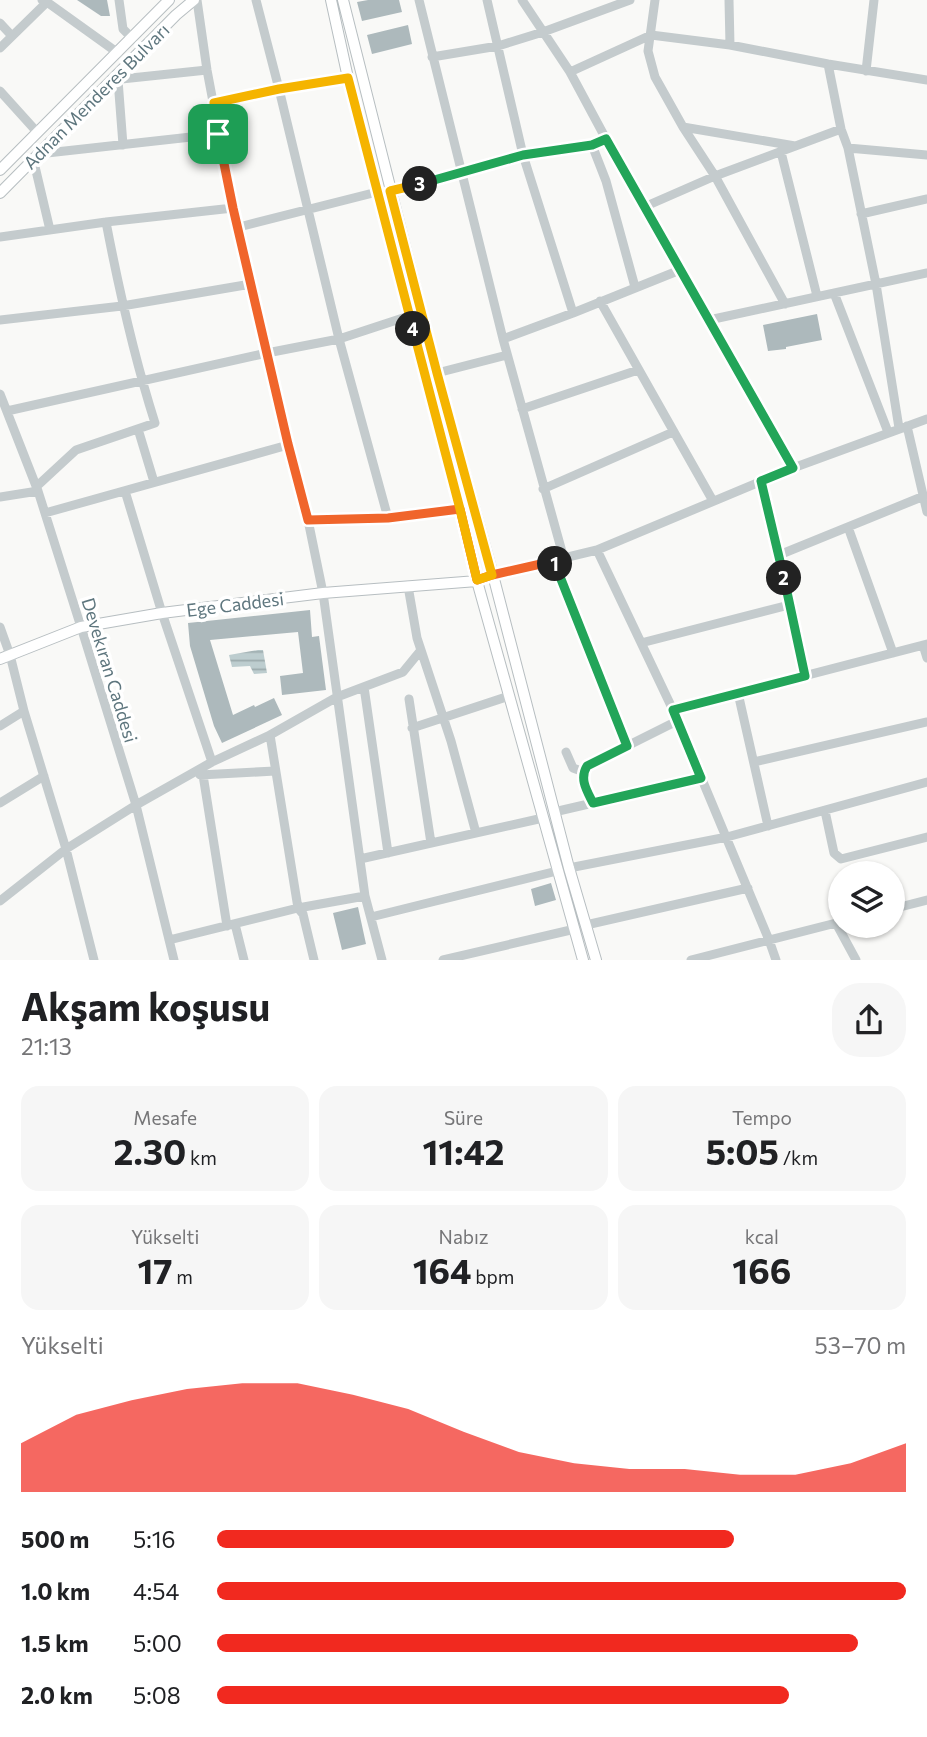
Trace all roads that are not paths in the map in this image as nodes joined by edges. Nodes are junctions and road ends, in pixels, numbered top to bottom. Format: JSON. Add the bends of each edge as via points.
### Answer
{"nodes":[{"id":1,"x":119,"y":0,"type":"edge"},
{"id":2,"x":169,"y":0,"type":"edge"},
{"id":3,"x":196,"y":0,"type":"edge"},
{"id":4,"x":256,"y":0,"type":"edge"},
{"id":5,"x":331,"y":0,"type":"edge"},
{"id":6,"x":343,"y":0,"type":"edge"},
{"id":7,"x":419,"y":0,"type":"edge"},
{"id":8,"x":487,"y":0,"type":"edge"},
{"id":9,"x":522,"y":0,"type":"edge"},
{"id":10,"x":528,"y":0,"type":"edge"},
{"id":11,"x":630,"y":0,"type":"edge"},
{"id":12,"x":654,"y":0,"type":"edge"},
{"id":13,"x":729,"y":0,"type":"edge"},
{"id":14,"x":874,"y":0,"type":"edge"},
{"id":15,"x":45,"y":1,"type":"edge"},
{"id":16,"x":0,"y":23,"type":"edge"},
{"id":17,"x":543,"y":32,"type":"junction"},
{"id":18,"x":651,"y":35,"type":"junction"},
{"id":19,"x":12,"y":36,"type":"junction"},
{"id":20,"x":132,"y":38,"type":"junction"},
{"id":21,"x":730,"y":45,"type":"junction"},
{"id":22,"x":498,"y":46,"type":"junction"},
{"id":23,"x":0,"y":48,"type":"edge"},
{"id":24,"x":118,"y":53,"type":"junction"},
{"id":25,"x":432,"y":57,"type":"junction"},
{"id":26,"x":828,"y":64,"type":"junction"},
{"id":27,"x":207,"y":70,"type":"junction"},
{"id":28,"x":866,"y":71,"type":"junction"},
{"id":29,"x":570,"y":72,"type":"junction"},
{"id":30,"x":348,"y":78,"type":"junction"},
{"id":31,"x":115,"y":80,"type":"junction"},
{"id":32,"x":927,"y":80,"type":"edge"},
{"id":33,"x":279,"y":89,"type":"junction"},
{"id":34,"x":0,"y":91,"type":"edge"},
{"id":35,"x":214,"y":103,"type":"junction"},
{"id":36,"x":683,"y":127,"type":"junction"},
{"id":37,"x":841,"y":129,"type":"junction"},
{"id":38,"x":37,"y":132,"type":"junction"},
{"id":39,"x":218,"y":134,"type":"junction"},
{"id":40,"x":606,"y":139,"type":"junction"},
{"id":41,"x":123,"y":145,"type":"junction"},
{"id":42,"x":592,"y":145,"type":"junction"},
{"id":43,"x":796,"y":146,"type":"junction"},
{"id":44,"x":848,"y":148,"type":"junction"},
{"id":45,"x":781,"y":152,"type":"junction"},
{"id":46,"x":523,"y":155,"type":"junction"},
{"id":47,"x":927,"y":155,"type":"edge"},
{"id":48,"x":36,"y":156,"type":"junction"},
{"id":49,"x":0,"y":170,"type":"edge"},
{"id":50,"x":462,"y":173,"type":"junction"},
{"id":51,"x":715,"y":176,"type":"junction"},
{"id":52,"x":390,"y":191,"type":"junction"},
{"id":53,"x":377,"y":192,"type":"junction"},
{"id":54,"x":0,"y":193,"type":"edge"},
{"id":55,"x":927,"y":199,"type":"edge"},
{"id":56,"x":644,"y":207,"type":"junction"},
{"id":57,"x":233,"y":208,"type":"junction"},
{"id":58,"x":308,"y":211,"type":"junction"},
{"id":59,"x":861,"y":214,"type":"junction"},
{"id":60,"x":106,"y":222,"type":"junction"},
{"id":61,"x":239,"y":227,"type":"junction"},
{"id":62,"x":50,"y":230,"type":"junction"},
{"id":63,"x":0,"y":237,"type":"edge"},
{"id":64,"x":680,"y":270,"type":"junction"},
{"id":65,"x":927,"y":273,"type":"edge"},
{"id":66,"x":251,"y":284,"type":"junction"},
{"id":67,"x":876,"y":284,"type":"junction"},
{"id":68,"x":635,"y":287,"type":"junction"},
{"id":69,"x":834,"y":293,"type":"junction"},
{"id":70,"x":817,"y":296,"type":"junction"},
{"id":71,"x":600,"y":301,"type":"junction"},
{"id":72,"x":785,"y":304,"type":"junction"},
{"id":73,"x":122,"y":306,"type":"junction"},
{"id":74,"x":573,"y":313,"type":"junction"},
{"id":75,"x":409,"y":316,"type":"junction"},
{"id":76,"x":0,"y":320,"type":"edge"},
{"id":77,"x":709,"y":320,"type":"junction"},
{"id":78,"x":339,"y":339,"type":"junction"},
{"id":79,"x":503,"y":339,"type":"junction"},
{"id":80,"x":267,"y":353,"type":"junction"},
{"id":81,"x":507,"y":355,"type":"junction"},
{"id":82,"x":638,"y":370,"type":"junction"},
{"id":83,"x":437,"y":373,"type":"junction"},
{"id":84,"x":142,"y":380,"type":"junction"},
{"id":85,"x":0,"y":394,"type":"edge"},
{"id":86,"x":522,"y":409,"type":"junction"},
{"id":87,"x":7,"y":411,"type":"junction"},
{"id":88,"x":927,"y":419,"type":"edge"},
{"id":89,"x":903,"y":427,"type":"junction"},
{"id":90,"x":138,"y":429,"type":"junction"},
{"id":91,"x":673,"y":432,"type":"junction"},
{"id":92,"x":888,"y":432,"type":"junction"},
{"id":93,"x":288,"y":444,"type":"junction"},
{"id":94,"x":793,"y":468,"type":"junction"},
{"id":95,"x":761,"y":481,"type":"junction"},
{"id":96,"x":154,"y":482,"type":"junction"},
{"id":97,"x":37,"y":489,"type":"junction"},
{"id":98,"x":543,"y":489,"type":"junction"},
{"id":99,"x":125,"y":491,"type":"junction"},
{"id":100,"x":924,"y":496,"type":"junction"},
{"id":101,"x":0,"y":497,"type":"edge"},
{"id":102,"x":713,"y":501,"type":"junction"},
{"id":103,"x":460,"y":509,"type":"junction"},
{"id":104,"x":927,"y":512,"type":"edge"},
{"id":105,"x":45,"y":513,"type":"junction"},
{"id":106,"x":388,"y":518,"type":"junction"},
{"id":107,"x":308,"y":520,"type":"junction"},
{"id":108,"x":848,"y":527,"type":"junction"},
{"id":109,"x":597,"y":550,"type":"junction"},
{"id":110,"x":779,"y":555,"type":"junction"},
{"id":111,"x":559,"y":560,"type":"junction"},
{"id":112,"x":492,"y":575,"type":"junction"},
{"id":113,"x":477,"y":580,"type":"junction"},
{"id":114,"x":408,"y":586,"type":"junction"},
{"id":115,"x":323,"y":593,"type":"junction"},
{"id":116,"x":789,"y":605,"type":"junction"},
{"id":117,"x":162,"y":613,"type":"junction"},
{"id":118,"x":0,"y":627,"type":"edge"},
{"id":119,"x":81,"y":627,"type":"junction"},
{"id":120,"x":641,"y":643,"type":"junction"},
{"id":121,"x":925,"y":644,"type":"edge"},
{"id":122,"x":421,"y":650,"type":"junction"},
{"id":123,"x":893,"y":653,"type":"junction"},
{"id":124,"x":5,"y":657,"type":"edge"},
{"id":125,"x":927,"y":658,"type":"edge"},
{"id":126,"x":805,"y":676,"type":"junction"},
{"id":127,"x":364,"y":687,"type":"junction"},
{"id":128,"x":738,"y":693,"type":"junction"},
{"id":129,"x":337,"y":696,"type":"junction"},
{"id":130,"x":509,"y":696,"type":"junction"},
{"id":131,"x":409,"y":699,"type":"dead end"},
{"id":132,"x":673,"y":710,"type":"junction"},
{"id":133,"x":24,"y":712,"type":"junction"},
{"id":134,"x":443,"y":718,"type":"junction"},
{"id":135,"x":677,"y":721,"type":"junction"},
{"id":136,"x":927,"y":722,"type":"edge"},
{"id":137,"x":0,"y":726,"type":"edge"},
{"id":138,"x":412,"y":727,"type":"junction"},
{"id":139,"x":270,"y":735,"type":"junction"},
{"id":140,"x":627,"y":746,"type":"junction"},
{"id":141,"x":566,"y":752,"type":"dead end"},
{"id":142,"x":212,"y":762,"type":"junction"},
{"id":143,"x":754,"y":762,"type":"junction"},
{"id":144,"x":275,"y":771,"type":"junction"},
{"id":145,"x":584,"y":772,"type":"junction"},
{"id":146,"x":191,"y":775,"type":"junction"},
{"id":147,"x":203,"y":775,"type":"junction"},
{"id":148,"x":44,"y":776,"type":"junction"},
{"id":149,"x":701,"y":778,"type":"junction"},
{"id":150,"x":927,"y":782,"type":"edge"},
{"id":151,"x":0,"y":803,"type":"edge"},
{"id":152,"x":593,"y":803,"type":"junction"},
{"id":153,"x":136,"y":805,"type":"junction"},
{"id":154,"x":825,"y":810,"type":"junction"},
{"id":155,"x":554,"y":812,"type":"junction"},
{"id":156,"x":543,"y":818,"type":"junction"},
{"id":157,"x":768,"y":826,"type":"junction"},
{"id":158,"x":476,"y":833,"type":"junction"},
{"id":159,"x":727,"y":837,"type":"junction"},
{"id":160,"x":927,"y":837,"type":"edge"},
{"id":161,"x":430,"y":843,"type":"junction"},
{"id":162,"x":66,"y":849,"type":"junction"},
{"id":163,"x":388,"y":853,"type":"junction"},
{"id":164,"x":360,"y":859,"type":"junction"},
{"id":165,"x":569,"y":868,"type":"junction"},
{"id":166,"x":557,"y":871,"type":"junction"},
{"id":167,"x":748,"y":888,"type":"junction"},
{"id":168,"x":365,"y":896,"type":"junction"},
{"id":169,"x":927,"y":900,"type":"edge"},
{"id":170,"x":0,"y":901,"type":"edge"},
{"id":171,"x":905,"y":906,"type":"edge"},
{"id":172,"x":298,"y":908,"type":"junction"},
{"id":173,"x":371,"y":917,"type":"junction"},
{"id":174,"x":231,"y":925,"type":"junction"},
{"id":175,"x":586,"y":925,"type":"junction"},
{"id":176,"x":828,"y":925,"type":"edge"},
{"id":177,"x":575,"y":929,"type":"junction"},
{"id":178,"x":846,"y":938,"type":"edge"},
{"id":179,"x":169,"y":940,"type":"junction"},
{"id":180,"x":769,"y":940,"type":"junction"},
{"id":181,"x":94,"y":960,"type":"edge"},
{"id":182,"x":174,"y":960,"type":"edge"},
{"id":183,"x":244,"y":960,"type":"edge"},
{"id":184,"x":314,"y":960,"type":"edge"},
{"id":185,"x":382,"y":960,"type":"edge"},
{"id":186,"x":443,"y":960,"type":"edge"},
{"id":187,"x":583,"y":960,"type":"edge"},
{"id":188,"x":596,"y":960,"type":"edge"},
{"id":189,"x":691,"y":960,"type":"edge"},
{"id":190,"x":776,"y":960,"type":"edge"},
{"id":191,"x":856,"y":960,"type":"edge"}],
"edges":[{"from":1,"to":20,"type":"street","via":[[123,29]]},
{"from":2,"to":20,"type":"main road","name":"Adnan Menderes Bulvarı"},
{"from":3,"to":27,"type":"street"},
{"from":3,"to":31,"type":"main road","name":"Adnan Menderes Bulvarı"},
{"from":4,"to":33,"type":"street"},
{"from":5,"to":30,"type":"main road"},
{"from":6,"to":52,"type":"main road"},
{"from":7,"to":25,"type":"street"},
{"from":8,"to":22,"type":"street"},
{"from":9,"to":17,"type":"street"},
{"from":10,"to":17,"type":"street"},
{"from":11,"to":17,"type":"street"},
{"from":12,"to":18,"type":"street"},
{"from":13,"to":21,"type":"street"},
{"from":14,"to":28,"type":"street"},
{"from":15,"to":19,"type":"street"},
{"from":15,"to":24,"type":"street"},
{"from":16,"to":19,"type":"street"},
{"from":17,"to":22,"type":"street"},
{"from":17,"to":29,"type":"street"},
{"from":18,"to":21,"type":"street"},
{"from":18,"to":29,"type":"street"},
{"from":18,"to":36,"type":"street","via":[[648,51],[655,77]]},
{"from":19,"to":23,"type":"street"},
{"from":20,"to":24,"type":"main road","name":"Adnan Menderes Bulvarı"},
{"from":21,"to":26,"type":"street"},
{"from":22,"to":25,"type":"street"},
{"from":22,"to":46,"type":"street"},
{"from":24,"to":38,"type":"main road","name":"Adnan Menderes Bulvarı"},
{"from":25,"to":50,"type":"street"},
{"from":26,"to":28,"type":"street"},
{"from":26,"to":37,"type":"street"},
{"from":27,"to":31,"type":"street"},
{"from":27,"to":35,"type":"street"},
{"from":28,"to":32,"type":"street"},
{"from":29,"to":40,"type":"street"},
{"from":30,"to":33,"type":"street"},
{"from":30,"to":53,"type":"main road"},
{"from":31,"to":41,"type":"street"},
{"from":31,"to":48,"type":"main road","name":"Adnan Menderes Bulvarı"},
{"from":33,"to":35,"type":"street"},
{"from":33,"to":58,"type":"street"},
{"from":34,"to":38,"type":"street"},
{"from":35,"to":39,"type":"street"},
{"from":36,"to":43,"type":"street"},
{"from":36,"to":51,"type":"street"},
{"from":37,"to":43,"type":"street"},
{"from":37,"to":44,"type":"street"},
{"from":38,"to":49,"type":"main road","name":"Adnan Menderes Bulvarı"},
{"from":39,"to":41,"type":"street"},
{"from":39,"to":57,"type":"street"},
{"from":40,"to":42,"type":"street"},
{"from":40,"to":56,"type":"street"},
{"from":41,"to":48,"type":"street"},
{"from":42,"to":46,"type":"street"},
{"from":42,"to":68,"type":"street"},
{"from":43,"to":45,"type":"street"},
{"from":44,"to":47,"type":"street"},
{"from":44,"to":59,"type":"street"},
{"from":45,"to":51,"type":"street"},
{"from":45,"to":70,"type":"street"},
{"from":46,"to":50,"type":"street"},
{"from":46,"to":74,"type":"street"},
{"from":48,"to":54,"type":"main road","name":"Adnan Menderes Bulvarı"},
{"from":48,"to":62,"type":"street"},
{"from":50,"to":52,"type":"street"},
{"from":50,"to":79,"type":"street"},
{"from":51,"to":56,"type":"street"},
{"from":51,"to":72,"type":"street"},
{"from":52,"to":83,"type":"main road"},
{"from":53,"to":58,"type":"street"},
{"from":53,"to":75,"type":"main road"},
{"from":55,"to":59,"type":"street"},
{"from":56,"to":64,"type":"street"},
{"from":57,"to":60,"type":"street"},
{"from":57,"to":61,"type":"street"},
{"from":58,"to":61,"type":"street"},
{"from":58,"to":78,"type":"street"},
{"from":59,"to":67,"type":"street"},
{"from":60,"to":62,"type":"street"},
{"from":60,"to":73,"type":"street"},
{"from":61,"to":66,"type":"street"},
{"from":62,"to":63,"type":"street"},
{"from":64,"to":68,"type":"street"},
{"from":64,"to":77,"type":"street"},
{"from":65,"to":67,"type":"street"},
{"from":66,"to":73,"type":"street"},
{"from":66,"to":80,"type":"street"},
{"from":67,"to":69,"type":"street"},
{"from":67,"to":89,"type":"street"},
{"from":68,"to":71,"type":"street"},
{"from":69,"to":70,"type":"street"},
{"from":69,"to":92,"type":"street"},
{"from":70,"to":72,"type":"street"},
{"from":71,"to":74,"type":"street"},
{"from":71,"to":82,"type":"street"},
{"from":72,"to":77,"type":"street"},
{"from":73,"to":76,"type":"street"},
{"from":73,"to":84,"type":"street"},
{"from":74,"to":79,"type":"street"},
{"from":75,"to":78,"type":"street"},
{"from":75,"to":103,"type":"main road"},
{"from":77,"to":94,"type":"street"},
{"from":78,"to":80,"type":"street"},
{"from":78,"to":106,"type":"street"},
{"from":79,"to":81,"type":"street"},
{"from":80,"to":84,"type":"street"},
{"from":80,"to":93,"type":"street"},
{"from":81,"to":83,"type":"street"},
{"from":81,"to":86,"type":"street"},
{"from":82,"to":86,"type":"street"},
{"from":82,"to":91,"type":"street"},
{"from":83,"to":112,"type":"main road"},
{"from":84,"to":87,"type":"street"},
{"from":84,"to":90,"type":"street","via":[[155,423]]},
{"from":85,"to":87,"type":"street","name":"Devekıran Caddesi"},
{"from":86,"to":98,"type":"street"},
{"from":87,"to":97,"type":"street","name":"Devekıran Caddesi"},
{"from":88,"to":89,"type":"street"},
{"from":89,"to":92,"type":"street"},
{"from":89,"to":100,"type":"street"},
{"from":90,"to":96,"type":"street"},
{"from":90,"to":97,"type":"street","via":[[76,450]]},
{"from":91,"to":98,"type":"street"},
{"from":91,"to":102,"type":"street"},
{"from":92,"to":94,"type":"street"},
{"from":93,"to":96,"type":"street"},
{"from":93,"to":107,"type":"street"},
{"from":94,"to":95,"type":"street"},
{"from":95,"to":102,"type":"street"},
{"from":95,"to":110,"type":"street"},
{"from":96,"to":99,"type":"street"},
{"from":97,"to":101,"type":"street"},
{"from":97,"to":105,"type":"street","name":"Devekıran Caddesi"},
{"from":98,"to":111,"type":"street"},
{"from":99,"to":105,"type":"street"},
{"from":99,"to":117,"type":"street"},
{"from":100,"to":104,"type":"street"},
{"from":100,"to":108,"type":"street"},
{"from":102,"to":109,"type":"street"},
{"from":103,"to":106,"type":"street"},
{"from":103,"to":113,"type":"main road"},
{"from":105,"to":119,"type":"street","name":"Devekıran Caddesi"},
{"from":106,"to":107,"type":"street"},
{"from":107,"to":115,"type":"street"},
{"from":108,"to":110,"type":"street"},
{"from":108,"to":123,"type":"street"},
{"from":109,"to":111,"type":"street"},
{"from":109,"to":120,"type":"street"},
{"from":110,"to":116,"type":"street"},
{"from":111,"to":112,"type":"street"},
{"from":111,"to":140,"type":"street"},
{"from":112,"to":113,"type":"main road","name":"Ege Caddesi"},
{"from":112,"to":155,"type":"main road"},
{"from":113,"to":114,"type":"main road","name":"Ege Caddesi"},
{"from":113,"to":130,"type":"main road"},
{"from":114,"to":115,"type":"main road","name":"Ege Caddesi"},
{"from":114,"to":122,"type":"street"},
{"from":115,"to":117,"type":"main road","name":"Ege Caddesi"},
{"from":115,"to":129,"type":"street"},
{"from":116,"to":120,"type":"street"},
{"from":116,"to":126,"type":"street"},
{"from":117,"to":119,"type":"main road","name":"Ege Caddesi"},
{"from":117,"to":142,"type":"street"},
{"from":118,"to":124,"type":"street"},
{"from":119,"to":124,"type":"main road","name":"Ege Caddesi"},
{"from":119,"to":153,"type":"street","name":"Devekıran Caddesi"},
{"from":120,"to":132,"type":"street"},
{"from":121,"to":123,"type":"street"},
{"from":121,"to":125,"type":"street"},
{"from":122,"to":127,"type":"street","via":[[403,672]]},
{"from":122,"to":134,"type":"street"},
{"from":123,"to":126,"type":"street"},
{"from":124,"to":133,"type":"street"},
{"from":126,"to":128,"type":"street"},
{"from":127,"to":129,"type":"street"},
{"from":127,"to":163,"type":"street"},
{"from":128,"to":132,"type":"street"},
{"from":128,"to":143,"type":"street"},
{"from":129,"to":139,"type":"street"},
{"from":129,"to":164,"type":"street"},
{"from":130,"to":134,"type":"street"},
{"from":130,"to":156,"type":"main road"},
{"from":131,"to":138,"type":"street"},
{"from":132,"to":135,"type":"street"},
{"from":133,"to":137,"type":"street"},
{"from":133,"to":148,"type":"street"},
{"from":134,"to":138,"type":"street"},
{"from":134,"to":158,"type":"street"},
{"from":135,"to":140,"type":"street"},
{"from":135,"to":149,"type":"street"},
{"from":136,"to":143,"type":"street"},
{"from":138,"to":161,"type":"street"},
{"from":139,"to":142,"type":"street"},
{"from":139,"to":144,"type":"street"},
{"from":140,"to":145,"type":"street","via":[[587,766]]},
{"from":141,"to":145,"type":"street","via":[[573,768]]},
{"from":142,"to":146,"type":"street"},
{"from":143,"to":157,"type":"street"},
{"from":144,"to":147,"type":"street"},
{"from":144,"to":172,"type":"street"},
{"from":145,"to":152,"type":"street"},
{"from":146,"to":147,"type":"street"},
{"from":146,"to":153,"type":"street"},
{"from":147,"to":174,"type":"street"},
{"from":148,"to":151,"type":"street"},
{"from":148,"to":162,"type":"street"},
{"from":149,"to":152,"type":"street"},
{"from":149,"to":159,"type":"street"},
{"from":150,"to":154,"type":"street"},
{"from":152,"to":155,"type":"street"},
{"from":153,"to":162,"type":"street"},
{"from":153,"to":179,"type":"street","name":"Devekıran Caddesi"},
{"from":154,"to":157,"type":"street"},
{"from":154,"to":160,"type":"street","via":[[834,853],[841,859]]},
{"from":155,"to":165,"type":"main road"},
{"from":156,"to":158,"type":"street"},
{"from":156,"to":166,"type":"main road"},
{"from":157,"to":159,"type":"street"},
{"from":158,"to":161,"type":"street"},
{"from":159,"to":165,"type":"street"},
{"from":159,"to":167,"type":"street"},
{"from":161,"to":163,"type":"street"},
{"from":162,"to":170,"type":"street"},
{"from":162,"to":181,"type":"street"},
{"from":163,"to":164,"type":"street"},
{"from":164,"to":168,"type":"street"},
{"from":165,"to":175,"type":"main road"},
{"from":166,"to":173,"type":"street"},
{"from":166,"to":177,"type":"main road"},
{"from":167,"to":175,"type":"street"},
{"from":167,"to":180,"type":"street"},
{"from":168,"to":172,"type":"street"},
{"from":168,"to":173,"type":"street"},
{"from":169,"to":171,"type":"street"},
{"from":172,"to":174,"type":"street"},
{"from":172,"to":184,"type":"street"},
{"from":173,"to":185,"type":"street"},
{"from":174,"to":179,"type":"street"},
{"from":174,"to":183,"type":"street"},
{"from":175,"to":188,"type":"main road"},
{"from":176,"to":180,"type":"street"},
{"from":177,"to":186,"type":"street"},
{"from":177,"to":187,"type":"main road"},
{"from":178,"to":191,"type":"street"},
{"from":179,"to":182,"type":"street","name":"Devekıran Caddesi"},
{"from":180,"to":189,"type":"street"},
{"from":180,"to":190,"type":"street"}]}
